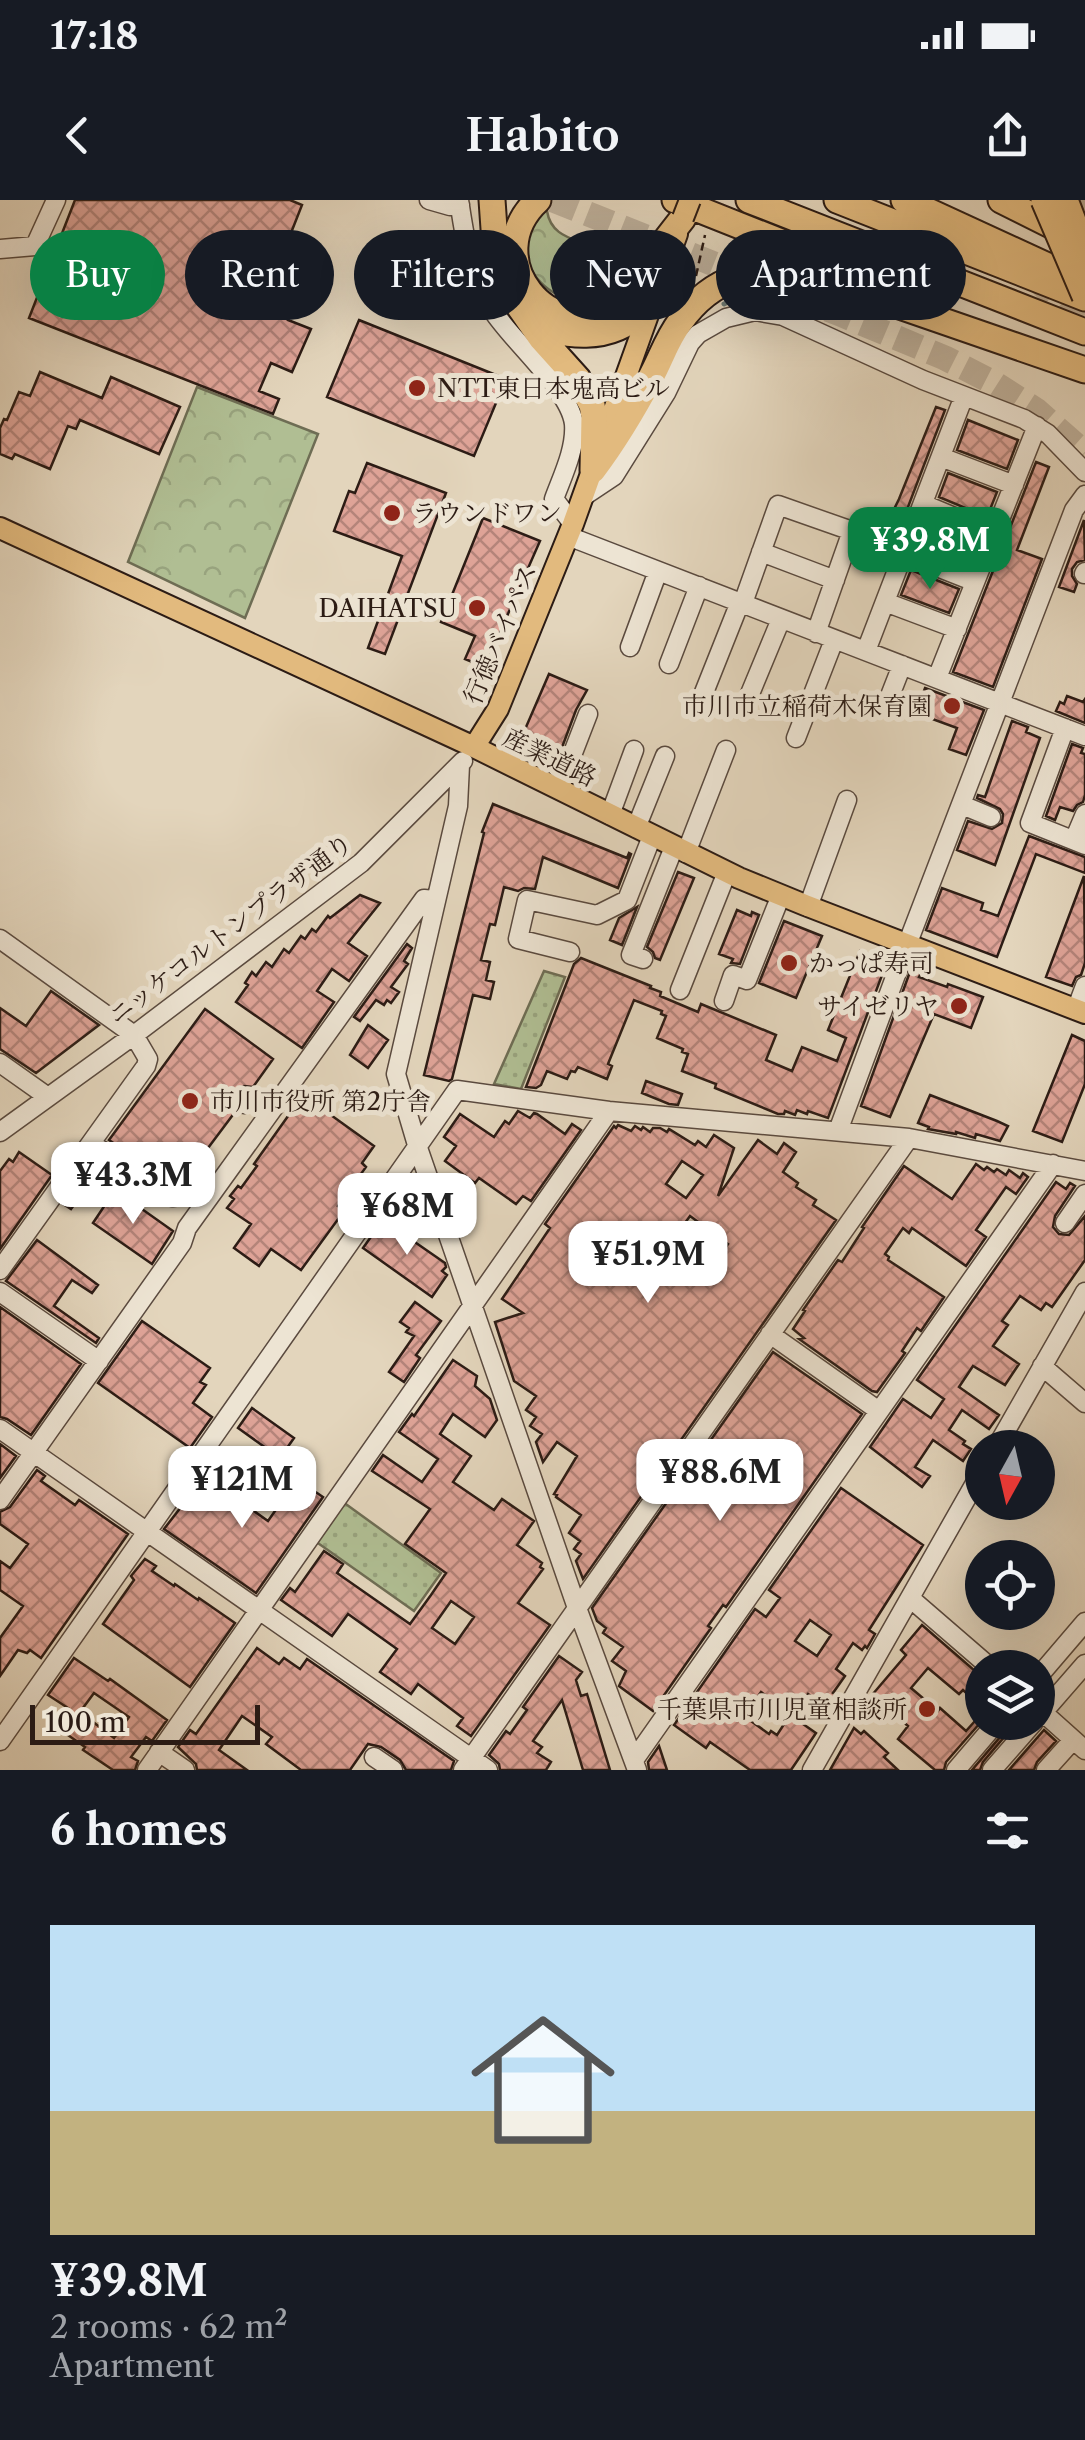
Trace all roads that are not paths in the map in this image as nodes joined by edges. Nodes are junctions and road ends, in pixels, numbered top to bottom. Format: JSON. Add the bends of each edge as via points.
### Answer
{"nodes":[{"id":1,"x":56,"y":200,"type":"edge"},
{"id":2,"x":429,"y":200,"type":"edge"},
{"id":3,"x":492,"y":200,"type":"edge"},
{"id":4,"x":538,"y":200,"type":"edge"},
{"id":5,"x":749,"y":200,"type":"edge"},
{"id":6,"x":837,"y":200,"type":"edge"},
{"id":7,"x":904,"y":200,"type":"edge"},
{"id":8,"x":1001,"y":200,"type":"edge"},
{"id":9,"x":1015,"y":200,"type":"edge"},
{"id":10,"x":1064,"y":200,"type":"edge"},
{"id":11,"x":460,"y":203,"type":"edge"},
{"id":12,"x":1041,"y":209,"type":"edge"},
{"id":13,"x":688,"y":212,"type":"edge"},
{"id":14,"x":495,"y":230,"type":"edge"},
{"id":15,"x":1085,"y":242,"type":"edge"},
{"id":16,"x":0,"y":249,"type":"edge"},
{"id":17,"x":1085,"y":252,"type":"edge"},
{"id":18,"x":1085,"y":283,"type":"edge"},
{"id":19,"x":1085,"y":297,"type":"edge"},
{"id":20,"x":530,"y":316,"type":"edge"},
{"id":21,"x":528,"y":320,"type":"edge"},
{"id":22,"x":630,"y":320,"type":"edge"},
{"id":23,"x":646,"y":320,"type":"edge"},
{"id":24,"x":1085,"y":332,"type":"edge"},
{"id":25,"x":987,"y":335,"type":"junction"},
{"id":26,"x":1085,"y":370,"type":"edge"},
{"id":27,"x":964,"y":396,"type":"junction"},
{"id":28,"x":1038,"y":426,"type":"junction"},
{"id":29,"x":941,"y":457,"type":"junction"},
{"id":30,"x":594,"y":470,"type":"junction"},
{"id":31,"x":1085,"y":472,"type":"edge"},
{"id":32,"x":1014,"y":485,"type":"junction"},
{"id":33,"x":1085,"y":494,"type":"edge"},
{"id":34,"x":584,"y":496,"type":"junction"},
{"id":35,"x":922,"y":504,"type":"junction"},
{"id":36,"x":0,"y":528,"type":"edge"},
{"id":37,"x":571,"y":530,"type":"junction"},
{"id":38,"x":995,"y":534,"type":"junction"},
{"id":39,"x":761,"y":552,"type":"junction"},
{"id":40,"x":904,"y":554,"type":"junction"},
{"id":41,"x":658,"y":571,"type":"junction"},
{"id":42,"x":835,"y":580,"type":"junction"},
{"id":43,"x":976,"y":582,"type":"junction"},
{"id":44,"x":699,"y":586,"type":"junction"},
{"id":45,"x":742,"y":602,"type":"junction"},
{"id":46,"x":885,"y":602,"type":"junction"},
{"id":47,"x":781,"y":619,"type":"junction"},
{"id":48,"x":957,"y":629,"type":"junction"},
{"id":49,"x":816,"y":633,"type":"junction"},
{"id":50,"x":834,"y":640,"type":"junction"},
{"id":51,"x":630,"y":648,"type":"dead end"},
{"id":52,"x":866,"y":651,"type":"junction"},
{"id":53,"x":669,"y":664,"type":"dead end"},
{"id":54,"x":902,"y":664,"type":"junction"},
{"id":55,"x":937,"y":678,"type":"junction"},
{"id":56,"x":700,"y":700,"type":"dead end"},
{"id":57,"x":747,"y":702,"type":"dead end"},
{"id":58,"x":1001,"y":703,"type":"junction"},
{"id":59,"x":886,"y":706,"type":"dead end"},
{"id":60,"x":588,"y":714,"type":"dead end"},
{"id":61,"x":1066,"y":728,"type":"junction"},
{"id":62,"x":1085,"y":736,"type":"edge"},
{"id":63,"x":796,"y":738,"type":"dead end"},
{"id":64,"x":474,"y":747,"type":"junction"},
{"id":65,"x":634,"y":750,"type":"dead end"},
{"id":66,"x":726,"y":750,"type":"dead end"},
{"id":67,"x":665,"y":756,"type":"dead end"},
{"id":68,"x":460,"y":765,"type":"junction"},
{"id":69,"x":560,"y":789,"type":"junction"},
{"id":70,"x":847,"y":800,"type":"dead end"},
{"id":71,"x":962,"y":805,"type":"junction"},
{"id":72,"x":1085,"y":814,"type":"edge"},
{"id":73,"x":610,"y":815,"type":"junction"},
{"id":74,"x":990,"y":817,"type":"dead end"},
{"id":75,"x":644,"y":832,"type":"junction"},
{"id":76,"x":1080,"y":843,"type":"edge"},
{"id":77,"x":680,"y":850,"type":"junction"},
{"id":78,"x":727,"y":872,"type":"junction"},
{"id":79,"x":781,"y":895,"type":"junction"},
{"id":80,"x":435,"y":900,"type":"junction"},
{"id":81,"x":808,"y":907,"type":"junction"},
{"id":82,"x":0,"y":939,"type":"edge"},
{"id":83,"x":906,"y":945,"type":"junction"},
{"id":84,"x":570,"y":952,"type":"dead end"},
{"id":85,"x":643,"y":959,"type":"dead end"},
{"id":86,"x":1085,"y":986,"type":"edge"},
{"id":87,"x":680,"y":990,"type":"dead end"},
{"id":88,"x":724,"y":1001,"type":"dead end"},
{"id":89,"x":1081,"y":1012,"type":"edge"},
{"id":90,"x":134,"y":1034,"type":"junction"},
{"id":91,"x":0,"y":1063,"type":"edge"},
{"id":92,"x":48,"y":1097,"type":"junction"},
{"id":93,"x":244,"y":1104,"type":"dead end"},
{"id":94,"x":609,"y":1111,"type":"junction"},
{"id":95,"x":268,"y":1113,"type":"junction"},
{"id":96,"x":838,"y":1131,"type":"junction"},
{"id":97,"x":0,"y":1132,"type":"edge"},
{"id":98,"x":909,"y":1138,"type":"junction"},
{"id":99,"x":91,"y":1144,"type":"junction"},
{"id":100,"x":417,"y":1145,"type":"junction"},
{"id":101,"x":1053,"y":1164,"type":"junction"},
{"id":102,"x":1085,"y":1170,"type":"edge"},
{"id":103,"x":193,"y":1176,"type":"dead end"},
{"id":104,"x":1085,"y":1194,"type":"edge"},
{"id":105,"x":1065,"y":1223,"type":"dead end"},
{"id":106,"x":8,"y":1243,"type":"edge"},
{"id":107,"x":0,"y":1270,"type":"edge"},
{"id":108,"x":0,"y":1292,"type":"edge"},
{"id":109,"x":1085,"y":1292,"type":"edge"},
{"id":110,"x":472,"y":1306,"type":"junction"},
{"id":111,"x":770,"y":1334,"type":"junction"},
{"id":112,"x":98,"y":1361,"type":"junction"},
{"id":113,"x":1042,"y":1366,"type":"junction"},
{"id":114,"x":1085,"y":1403,"type":"edge"},
{"id":115,"x":880,"y":1411,"type":"junction"},
{"id":116,"x":0,"y":1430,"type":"edge"},
{"id":117,"x":1006,"y":1430,"type":"edge"},
{"id":118,"x":34,"y":1453,"type":"junction"},
{"id":119,"x":0,"y":1500,"type":"edge"},
{"id":120,"x":965,"y":1501,"type":"edge"},
{"id":121,"x":146,"y":1532,"type":"junction"},
{"id":122,"x":910,"y":1598,"type":"junction"},
{"id":123,"x":576,"y":1608,"type":"junction"},
{"id":124,"x":259,"y":1611,"type":"junction"},
{"id":125,"x":1085,"y":1622,"type":"edge"},
{"id":126,"x":970,"y":1650,"type":"edge"},
{"id":127,"x":1055,"y":1656,"type":"edge"},
{"id":128,"x":1085,"y":1664,"type":"edge"},
{"id":129,"x":1055,"y":1697,"type":"edge"},
{"id":130,"x":1055,"y":1727,"type":"edge"},
{"id":131,"x":982,"y":1740,"type":"edge"},
{"id":132,"x":1017,"y":1740,"type":"edge"},
{"id":133,"x":0,"y":1741,"type":"edge"},
{"id":134,"x":1079,"y":1745,"type":"edge"},
{"id":135,"x":160,"y":1752,"type":"junction"},
{"id":136,"x":374,"y":1757,"type":"dead end"},
{"id":137,"x":467,"y":1764,"type":"edge"},
{"id":138,"x":635,"y":1767,"type":"edge"},
{"id":139,"x":147,"y":1770,"type":"edge"},
{"id":140,"x":186,"y":1770,"type":"edge"},
{"id":141,"x":393,"y":1770,"type":"edge"},
{"id":142,"x":488,"y":1770,"type":"edge"},
{"id":143,"x":812,"y":1770,"type":"edge"},
{"id":144,"x":956,"y":1770,"type":"edge"},
{"id":145,"x":992,"y":1770,"type":"edge"},
{"id":146,"x":1046,"y":1770,"type":"edge"}],
"edges":[{"from":1,"to":16,"type":"street","via":[[35,246]]},
{"from":2,"to":11,"type":"street"},
{"from":3,"to":14,"type":"highway"},
{"from":4,"to":13,"type":"highway","via":[[520,222],[515,262],[540,304],[573,316],[617,302]]},
{"from":5,"to":24,"type":"highway"},
{"from":6,"to":19,"type":"highway"},
{"from":7,"to":18,"type":"highway"},
{"from":8,"to":12,"type":"highway"},
{"from":9,"to":12,"type":"highway"},
{"from":10,"to":17,"type":"highway","bridge":true},
{"from":11,"to":37,"type":"street","via":[[468,256],[483,295],[570,408],[574,436],[554,499]]},
{"from":12,"to":15,"type":"highway"},
{"from":12,"to":19,"type":"highway","bridge":true},
{"from":13,"to":25,"type":"highway","via":[[886,284]]},
{"from":20,"to":22,"type":"highway","via":[[551,330],[576,334]]},
{"from":21,"to":30,"type":"highway","via":[[587,394]]},
{"from":23,"to":30,"type":"main road","name":"行徳バイパス"},
{"from":25,"to":26,"type":"highway"},
{"from":25,"to":30,"type":"highway","via":[[810,275],[767,270],[732,278],[679,322]]},
{"from":27,"to":28,"type":"street"},
{"from":27,"to":29,"type":"street"},
{"from":27,"to":34,"type":"street","via":[[783,316],[742,313],[706,328],[690,344],[614,476]]},
{"from":28,"to":31,"type":"street"},
{"from":28,"to":32,"type":"street"},
{"from":29,"to":32,"type":"street"},
{"from":29,"to":35,"type":"street"},
{"from":30,"to":34,"type":"main road","name":"行徳バイパス"},
{"from":32,"to":38,"type":"street"},
{"from":33,"to":58,"type":"street"},
{"from":34,"to":37,"type":"main road","name":"行徳バイパス"},
{"from":35,"to":38,"type":"street"},
{"from":35,"to":40,"type":"street"},
{"from":36,"to":64,"type":"main road","name":"産業道路"},
{"from":37,"to":41,"type":"street"},
{"from":37,"to":64,"type":"main road","name":"行徳バイパス","via":[[498,709]]},
{"from":38,"to":43,"type":"street"},
{"from":39,"to":42,"type":"street"},
{"from":39,"to":42,"type":"street","via":[[778,505],[852,531]]},
{"from":39,"to":45,"type":"street"},
{"from":40,"to":43,"type":"street"},
{"from":40,"to":46,"type":"street"},
{"from":41,"to":44,"type":"street"},
{"from":41,"to":51,"type":"street"},
{"from":42,"to":49,"type":"street"},
{"from":43,"to":48,"type":"street"},
{"from":44,"to":45,"type":"street"},
{"from":44,"to":53,"type":"street"},
{"from":45,"to":47,"type":"street"},
{"from":45,"to":56,"type":"street"},
{"from":46,"to":48,"type":"street"},
{"from":46,"to":52,"type":"street"},
{"from":47,"to":49,"type":"street"},
{"from":47,"to":57,"type":"street"},
{"from":48,"to":55,"type":"street"},
{"from":49,"to":50,"type":"street"},
{"from":50,"to":52,"type":"street"},
{"from":50,"to":63,"type":"street"},
{"from":52,"to":54,"type":"street"},
{"from":54,"to":55,"type":"street"},
{"from":54,"to":59,"type":"street"},
{"from":55,"to":58,"type":"street"},
{"from":58,"to":61,"type":"street"},
{"from":58,"to":71,"type":"street"},
{"from":60,"to":69,"type":"street"},
{"from":61,"to":62,"type":"street"},
{"from":61,"to":76,"type":"street","via":[[1030,823]]},
{"from":64,"to":68,"type":"street","name":"ニッケコルトンプラザ通り"},
{"from":64,"to":69,"type":"main road","name":"産業道路"},
{"from":65,"to":73,"type":"street"},
{"from":66,"to":77,"type":"street"},
{"from":67,"to":75,"type":"street"},
{"from":68,"to":80,"type":"street","via":[[458,806]]},
{"from":68,"to":90,"type":"street","name":"ニッケコルトンプラザ通り","via":[[360,863]]},
{"from":69,"to":73,"type":"main road","name":"産業道路"},
{"from":70,"to":81,"type":"street"},
{"from":71,"to":74,"type":"street"},
{"from":71,"to":83,"type":"street"},
{"from":72,"to":76,"type":"street"},
{"from":73,"to":75,"type":"main road","name":"産業道路"},
{"from":75,"to":77,"type":"main road","name":"産業道路"},
{"from":75,"to":84,"type":"street","via":[[627,900],[597,915],[527,900],[518,939]]},
{"from":77,"to":78,"type":"main road","name":"産業道路"},
{"from":77,"to":85,"type":"street","via":[[632,955]]},
{"from":78,"to":79,"type":"main road","name":"産業道路"},
{"from":78,"to":87,"type":"street"},
{"from":79,"to":81,"type":"main road","name":"産業道路"},
{"from":79,"to":88,"type":"street","via":[[747,980],[733,975]]},
{"from":80,"to":95,"type":"street","via":[[424,899]]},
{"from":80,"to":100,"type":"street","via":[[396,1074]]},
{"from":81,"to":83,"type":"main road","name":"産業道路"},
{"from":82,"to":90,"type":"street"},
{"from":83,"to":89,"type":"main road","name":"産業道路"},
{"from":83,"to":96,"type":"street"},
{"from":86,"to":89,"type":"street"},
{"from":90,"to":92,"type":"street","name":"ニッケコルトンプラザ通り"},
{"from":90,"to":99,"type":"street","via":[[146,1066]]},
{"from":91,"to":92,"type":"street"},
{"from":92,"to":97,"type":"street","name":"ニッケコルトンプラザ通り"},
{"from":93,"to":95,"type":"street","via":[[248,1098]]},
{"from":94,"to":96,"type":"street"},
{"from":94,"to":100,"type":"street","via":[[457,1090]]},
{"from":94,"to":110,"type":"street"},
{"from":95,"to":112,"type":"street"},
{"from":96,"to":98,"type":"street"},
{"from":98,"to":101,"type":"street"},
{"from":98,"to":111,"type":"street"},
{"from":99,"to":103,"type":"street","via":[[172,1197]]},
{"from":99,"to":106,"type":"street"},
{"from":100,"to":110,"type":"street"},
{"from":100,"to":121,"type":"street"},
{"from":101,"to":102,"type":"street"},
{"from":101,"to":115,"type":"street"},
{"from":104,"to":105,"type":"street"},
{"from":106,"to":107,"type":"street"},
{"from":108,"to":112,"type":"street"},
{"from":109,"to":113,"type":"street"},
{"from":110,"to":123,"type":"street"},
{"from":110,"to":124,"type":"street"},
{"from":111,"to":115,"type":"street"},
{"from":111,"to":123,"type":"street"},
{"from":112,"to":118,"type":"street"},
{"from":113,"to":114,"type":"street"},
{"from":113,"to":117,"type":"street"},
{"from":115,"to":138,"type":"street"},
{"from":116,"to":118,"type":"street"},
{"from":118,"to":119,"type":"street"},
{"from":118,"to":121,"type":"street"},
{"from":120,"to":122,"type":"street"},
{"from":121,"to":124,"type":"street"},
{"from":121,"to":133,"type":"street"},
{"from":122,"to":126,"type":"street"},
{"from":122,"to":143,"type":"street"},
{"from":123,"to":137,"type":"street"},
{"from":123,"to":138,"type":"street"},
{"from":124,"to":135,"type":"street"},
{"from":124,"to":137,"type":"street"},
{"from":125,"to":127,"type":"street"},
{"from":128,"to":129,"type":"street"},
{"from":130,"to":134,"type":"street"},
{"from":131,"to":144,"type":"street"},
{"from":132,"to":145,"type":"street"},
{"from":134,"to":146,"type":"street"},
{"from":135,"to":139,"type":"street"},
{"from":135,"to":140,"type":"street"},
{"from":136,"to":141,"type":"street"},
{"from":137,"to":142,"type":"street"}]}
